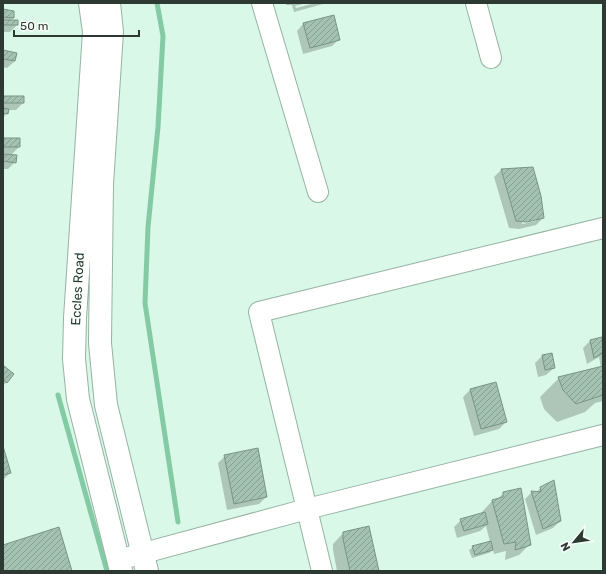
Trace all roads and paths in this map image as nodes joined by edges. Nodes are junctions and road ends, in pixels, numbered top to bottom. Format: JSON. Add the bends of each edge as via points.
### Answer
{"nodes":[{"id":1,"x":90,"y":3,"type":"edge"},
{"id":2,"x":109,"y":3,"type":"edge"},
{"id":3,"x":262,"y":3,"type":"edge"},
{"id":4,"x":476,"y":3,"type":"edge"},
{"id":5,"x":491,"y":58,"type":"dead end"},
{"id":6,"x":318,"y":192,"type":"dead end"},
{"id":7,"x":603,"y":228,"type":"edge"},
{"id":8,"x":603,"y":435,"type":"edge"},
{"id":9,"x":306,"y":509,"type":"junction"},
{"id":10,"x":144,"y":563,"type":"edge"},
{"id":11,"x":120,"y":566,"type":"edge"},
{"id":12,"x":322,"y":571,"type":"edge"}],
"edges":[{"from":1,"to":11,"type":"street","name":"Eccles Road","via":[[94,32],[74,359],[78,399]]},
{"from":2,"to":10,"type":"street","name":"Eccles Road","via":[[112,32],[102,184],[100,343],[106,405]]},
{"from":3,"to":6,"type":"street"},
{"from":4,"to":5,"type":"street"},
{"from":7,"to":9,"type":"street","via":[[259,312]]},
{"from":8,"to":9,"type":"street"},
{"from":9,"to":10,"type":"street"},
{"from":9,"to":12,"type":"street"},
{"from":10,"to":11,"type":"street"}]}
